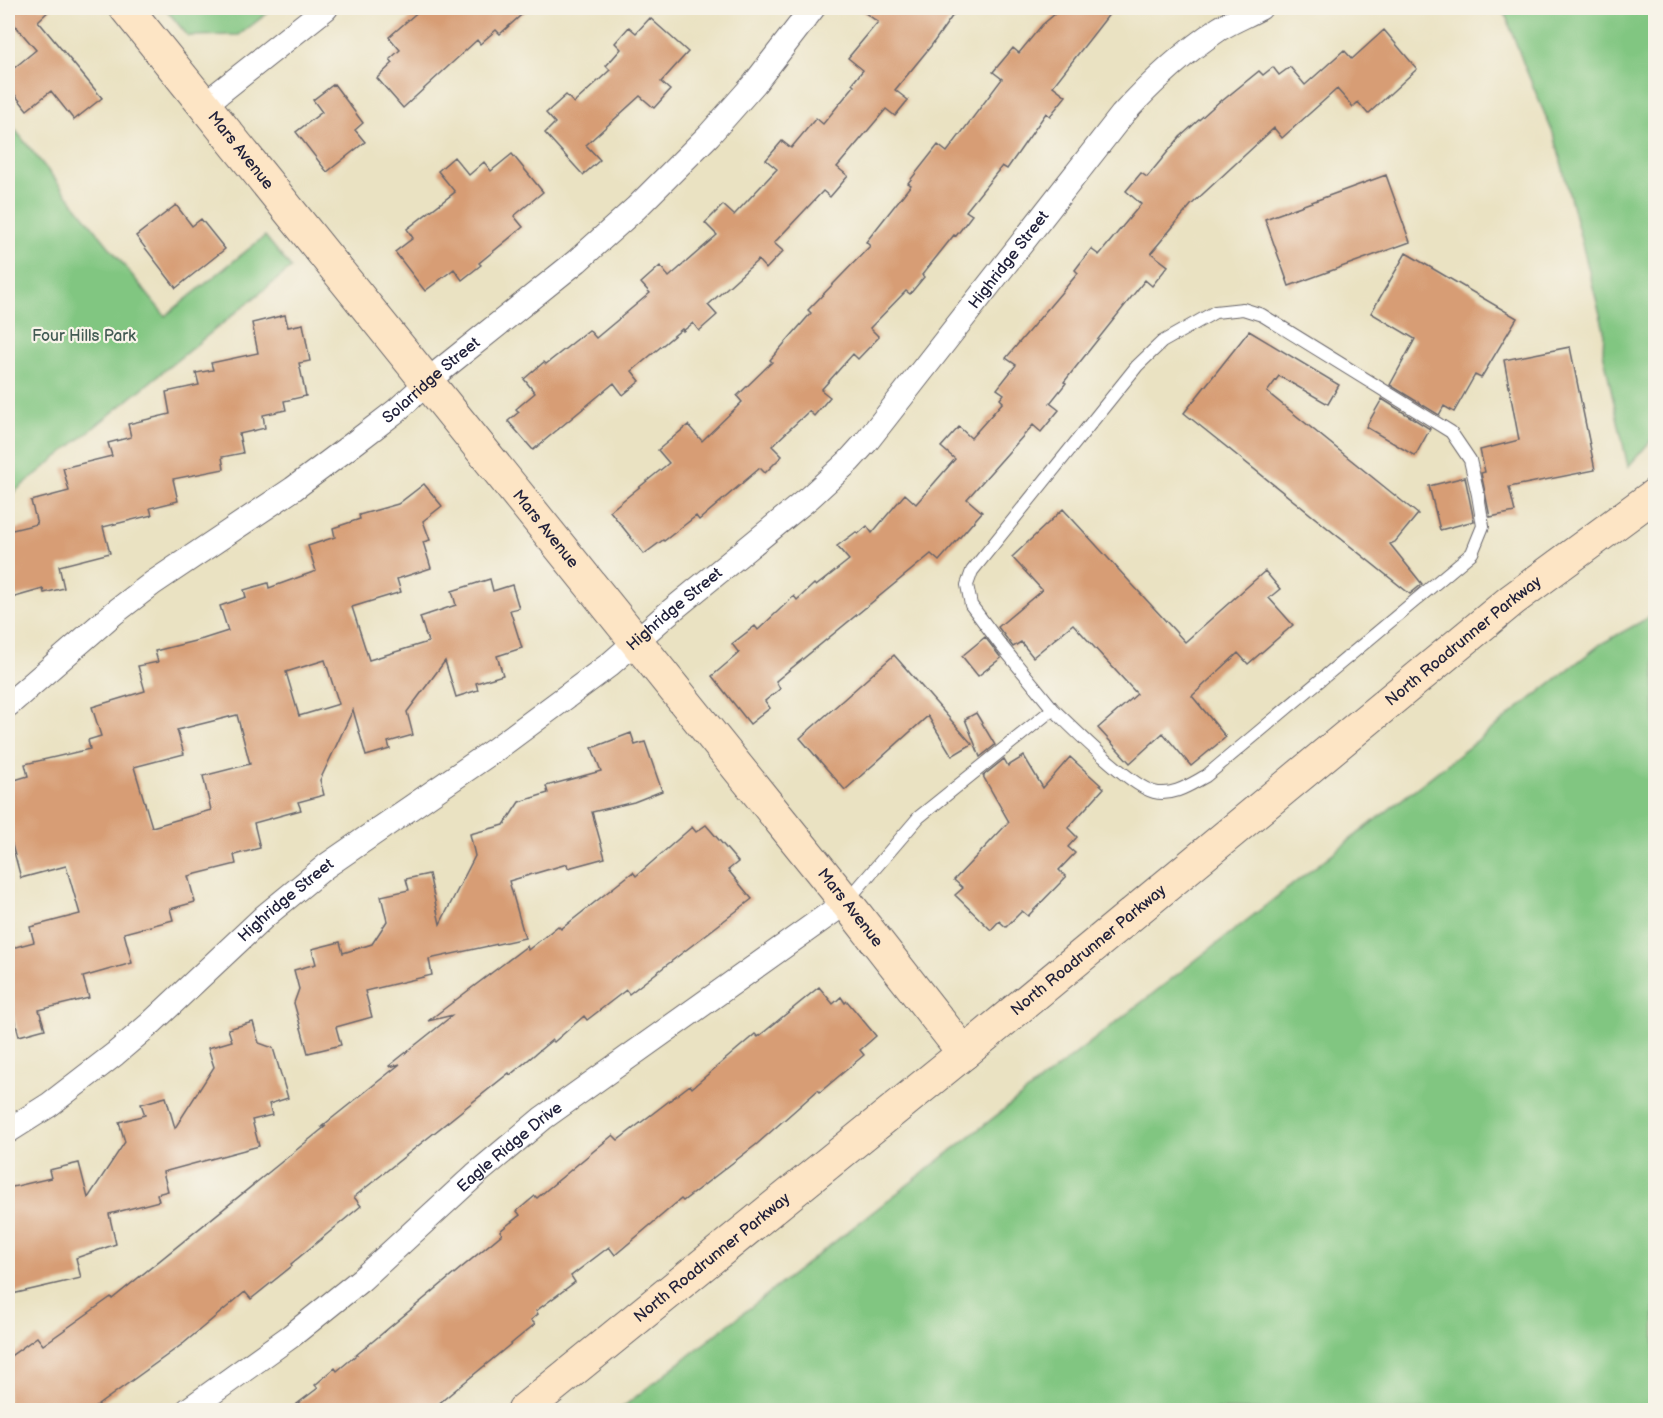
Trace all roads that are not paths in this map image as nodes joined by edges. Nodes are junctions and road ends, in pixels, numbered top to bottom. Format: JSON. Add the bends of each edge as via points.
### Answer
{"nodes":[{"id":1,"x":126,"y":8,"type":"edge"},
{"id":2,"x":326,"y":8,"type":"edge"},
{"id":3,"x":813,"y":8,"type":"edge"},
{"id":4,"x":1260,"y":8,"type":"edge"},
{"id":5,"x":205,"y":104,"type":"junction"},
{"id":6,"x":428,"y":383,"type":"junction"},
{"id":7,"x":1656,"y":494,"type":"edge"},
{"id":8,"x":637,"y":641,"type":"junction"},
{"id":9,"x":8,"y":705,"type":"edge"},
{"id":10,"x":1053,"y":709,"type":"junction"},
{"id":11,"x":846,"y":902,"type":"junction"},
{"id":12,"x":964,"y":1053,"type":"junction"},
{"id":13,"x":8,"y":1131,"type":"edge"},
{"id":14,"x":188,"y":1410,"type":"edge"},
{"id":15,"x":524,"y":1410,"type":"edge"}],
"edges":[{"from":1,"to":5,"type":"street","name":"Mars Avenue"},
{"from":2,"to":5,"type":"street"},
{"from":3,"to":6,"type":"street","name":"Solarridge Street","via":[[740,101],[663,182],[551,283]]},
{"from":4,"to":8,"type":"street","name":"Highridge Street","via":[[1219,29],[1160,77],[1122,115],[849,461]]},
{"from":5,"to":6,"type":"street","name":"Mars Avenue"},
{"from":6,"to":8,"type":"street","name":"Mars Avenue"},
{"from":6,"to":9,"type":"street","name":"Solarridge Street","via":[[293,489],[114,613]]},
{"from":7,"to":12,"type":"street","name":"North Roadrunner Parkway","via":[[1512,600]]},
{"from":8,"to":11,"type":"street","name":"Mars Avenue"},
{"from":8,"to":13,"type":"street","name":"Highridge Street","via":[[496,748],[327,866],[244,935],[116,1054]]},
{"from":10,"to":10,"type":"lane","via":[[1137,785],[1155,793],[1175,792],[1206,776],[1472,553],[1483,526],[1470,460],[1451,432],[1262,315],[1243,309],[1215,312],[1162,342],[1137,366],[972,571],[968,585],[971,605]]},
{"from":10,"to":11,"type":"lane","via":[[919,818]]},
{"from":11,"to":12,"type":"street","name":"Mars Avenue"},
{"from":11,"to":14,"type":"street","name":"Eagle Ridge Drive","via":[[543,1118],[466,1183],[363,1280]]},
{"from":12,"to":15,"type":"street","name":"North Roadrunner Parkway"}]}
